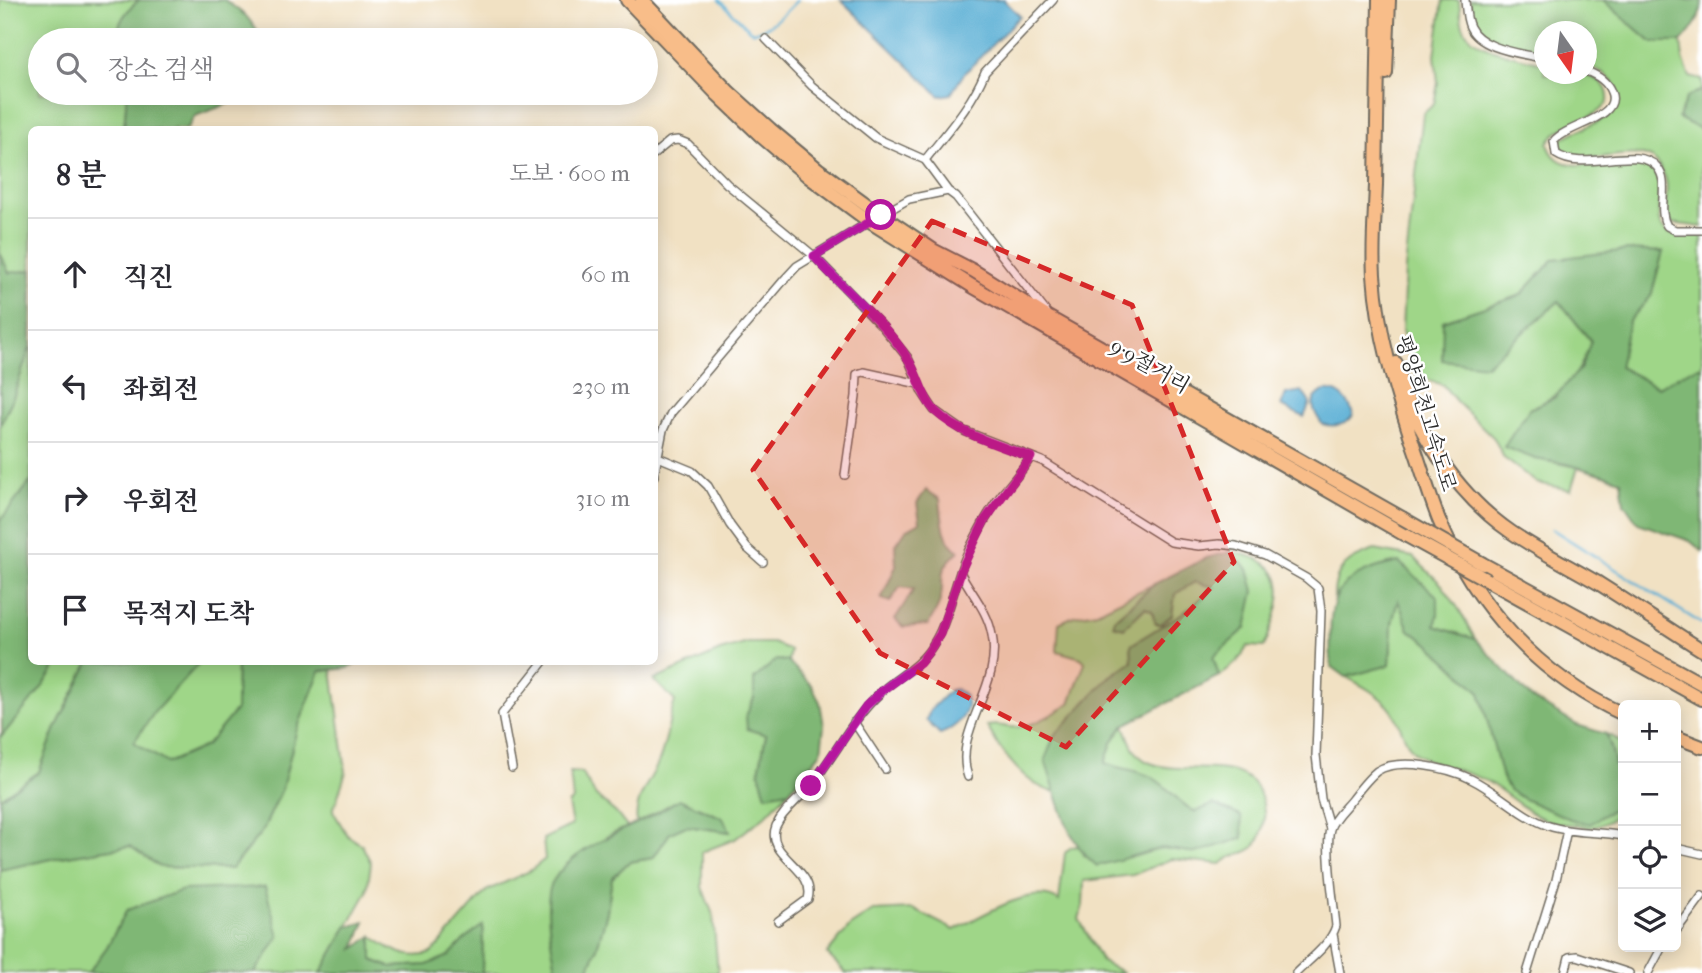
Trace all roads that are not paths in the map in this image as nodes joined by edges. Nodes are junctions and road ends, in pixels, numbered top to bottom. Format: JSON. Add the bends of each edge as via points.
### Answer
{"nodes":[{"id":1,"x":627,"y":0,"type":"edge"},
{"id":2,"x":642,"y":0,"type":"edge"},
{"id":3,"x":1053,"y":0,"type":"edge"},
{"id":4,"x":1380,"y":0,"type":"edge"},
{"id":5,"x":1388,"y":0,"type":"edge"},
{"id":6,"x":1465,"y":0,"type":"edge"},
{"id":7,"x":654,"y":28,"type":"edge"},
{"id":8,"x":658,"y":32,"type":"edge"},
{"id":9,"x":766,"y":39,"type":"dead end"},
{"id":10,"x":1534,"y":56,"type":"edge"},
{"id":11,"x":1597,"y":77,"type":"edge"},
{"id":12,"x":658,"y":151,"type":"edge"},
{"id":13,"x":925,"y":160,"type":"junction"},
{"id":14,"x":948,"y":191,"type":"junction"},
{"id":15,"x":875,"y":219,"type":"junction"},
{"id":16,"x":1702,"y":230,"type":"edge"},
{"id":17,"x":814,"y":256,"type":"junction"},
{"id":18,"x":1051,"y":319,"type":"junction"},
{"id":19,"x":919,"y":384,"type":"junction"},
{"id":20,"x":658,"y":457,"type":"joint"},
{"id":21,"x":1031,"y":457,"type":"junction"},
{"id":22,"x":845,"y":475,"type":"dead end"},
{"id":23,"x":763,"y":562,"type":"dead end"},
{"id":24,"x":960,"y":572,"type":"junction"},
{"id":25,"x":1702,"y":650,"type":"edge"},
{"id":26,"x":541,"y":665,"type":"edge"},
{"id":27,"x":1702,"y":684,"type":"edge"},
{"id":28,"x":1702,"y":699,"type":"edge"},
{"id":29,"x":1618,"y":712,"type":"edge"},
{"id":30,"x":854,"y":722,"type":"junction"},
{"id":31,"x":1681,"y":739,"type":"edge"},
{"id":32,"x":1702,"y":747,"type":"edge"},
{"id":33,"x":512,"y":768,"type":"dead end"},
{"id":34,"x":885,"y":769,"type":"dead end"},
{"id":35,"x":968,"y":777,"type":"dead end"},
{"id":36,"x":1330,"y":829,"type":"junction"},
{"id":37,"x":1567,"y":830,"type":"junction"},
{"id":38,"x":1618,"y":835,"type":"edge"},
{"id":39,"x":1681,"y":849,"type":"edge"},
{"id":40,"x":1702,"y":854,"type":"edge"},
{"id":41,"x":1702,"y":896,"type":"edge"},
{"id":42,"x":778,"y":921,"type":"dead end"},
{"id":43,"x":1681,"y":924,"type":"edge"},
{"id":44,"x":1333,"y":934,"type":"junction"},
{"id":45,"x":1659,"y":952,"type":"edge"},
{"id":46,"x":1296,"y":973,"type":"edge"},
{"id":47,"x":1340,"y":973,"type":"edge"},
{"id":48,"x":1527,"y":973,"type":"edge"},
{"id":49,"x":1565,"y":973,"type":"edge"},
{"id":50,"x":1629,"y":973,"type":"edge"},
{"id":51,"x":1648,"y":973,"type":"edge"}],
"edges":[{"from":1,"to":7,"type":"highway","name":"9·9절거리"},
{"from":2,"to":15,"type":"highway","name":"9·9절거리","via":[[729,92]]},
{"from":3,"to":13,"type":"street","via":[[985,72]]},
{"from":4,"to":29,"type":"highway","name":"평양희천고속도로","via":[[1374,274],[1394,385],[1439,521],[1488,606],[1530,654],[1563,681]]},
{"from":5,"to":25,"type":"highway","name":"평양희천고속도로","via":[[1380,274],[1397,367],[1418,419],[1436,454],[1489,514]]},
{"from":6,"to":10,"type":"street","via":[[1470,29],[1478,37]]},
{"from":8,"to":15,"type":"highway","name":"9·9절거리","via":[[762,137],[809,177]]},
{"from":9,"to":13,"type":"street","via":[[812,86],[876,138]]},
{"from":11,"to":16,"type":"street","via":[[1613,97],[1608,111],[1559,135],[1554,141],[1556,154],[1572,161],[1648,160],[1661,175],[1661,208],[1667,226]]},
{"from":12,"to":17,"type":"street","via":[[670,141],[688,144],[727,184]]},
{"from":13,"to":14,"type":"street"},
{"from":14,"to":15,"type":"street","via":[[909,199]]},
{"from":14,"to":18,"type":"street"},
{"from":15,"to":17,"type":"street"},
{"from":15,"to":18,"type":"highway","name":"9·9절거리","via":[[974,271]]},
{"from":15,"to":28,"type":"highway","name":"9·9절거리","bridge":true,"via":[[972,286]]},
{"from":17,"to":19,"type":"street","via":[[881,325],[908,358]]},
{"from":17,"to":20,"type":"street","via":[[784,279],[671,413]]},
{"from":18,"to":27,"type":"highway","name":"9·9절거리","bridge":true},
{"from":19,"to":21,"type":"street","via":[[934,410],[964,431]]},
{"from":19,"to":22,"type":"street","via":[[857,374]]},
{"from":20,"to":23,"type":"street","via":[[692,471],[708,486],[730,526]]},
{"from":21,"to":24,"type":"street","via":[[985,520]]},
{"from":21,"to":36,"type":"street","via":[[1171,542],[1236,546],[1265,555],[1318,589],[1316,755]]},
{"from":24,"to":30,"type":"street","via":[[940,634],[929,651]]},
{"from":24,"to":35,"type":"street","via":[[986,615],[993,638],[994,668],[967,741],[964,766]]},
{"from":26,"to":33,"type":"street","via":[[502,714]]},
{"from":30,"to":34,"type":"street"},
{"from":30,"to":42,"type":"street","via":[[811,786],[776,826],[778,848],[810,886],[808,899]]},
{"from":31,"to":32,"type":"highway"},
{"from":36,"to":37,"type":"street","via":[[1372,776],[1397,764],[1441,769],[1471,779],[1548,826]]},
{"from":36,"to":44,"type":"street"},
{"from":37,"to":38,"type":"street"},
{"from":37,"to":48,"type":"street"},
{"from":39,"to":40,"type":"street"},
{"from":41,"to":43,"type":"street"},
{"from":44,"to":46,"type":"street"},
{"from":44,"to":47,"type":"street"},
{"from":45,"to":51,"type":"street"},
{"from":49,"to":50,"type":"street","via":[[1569,957],[1577,956]]}]}
